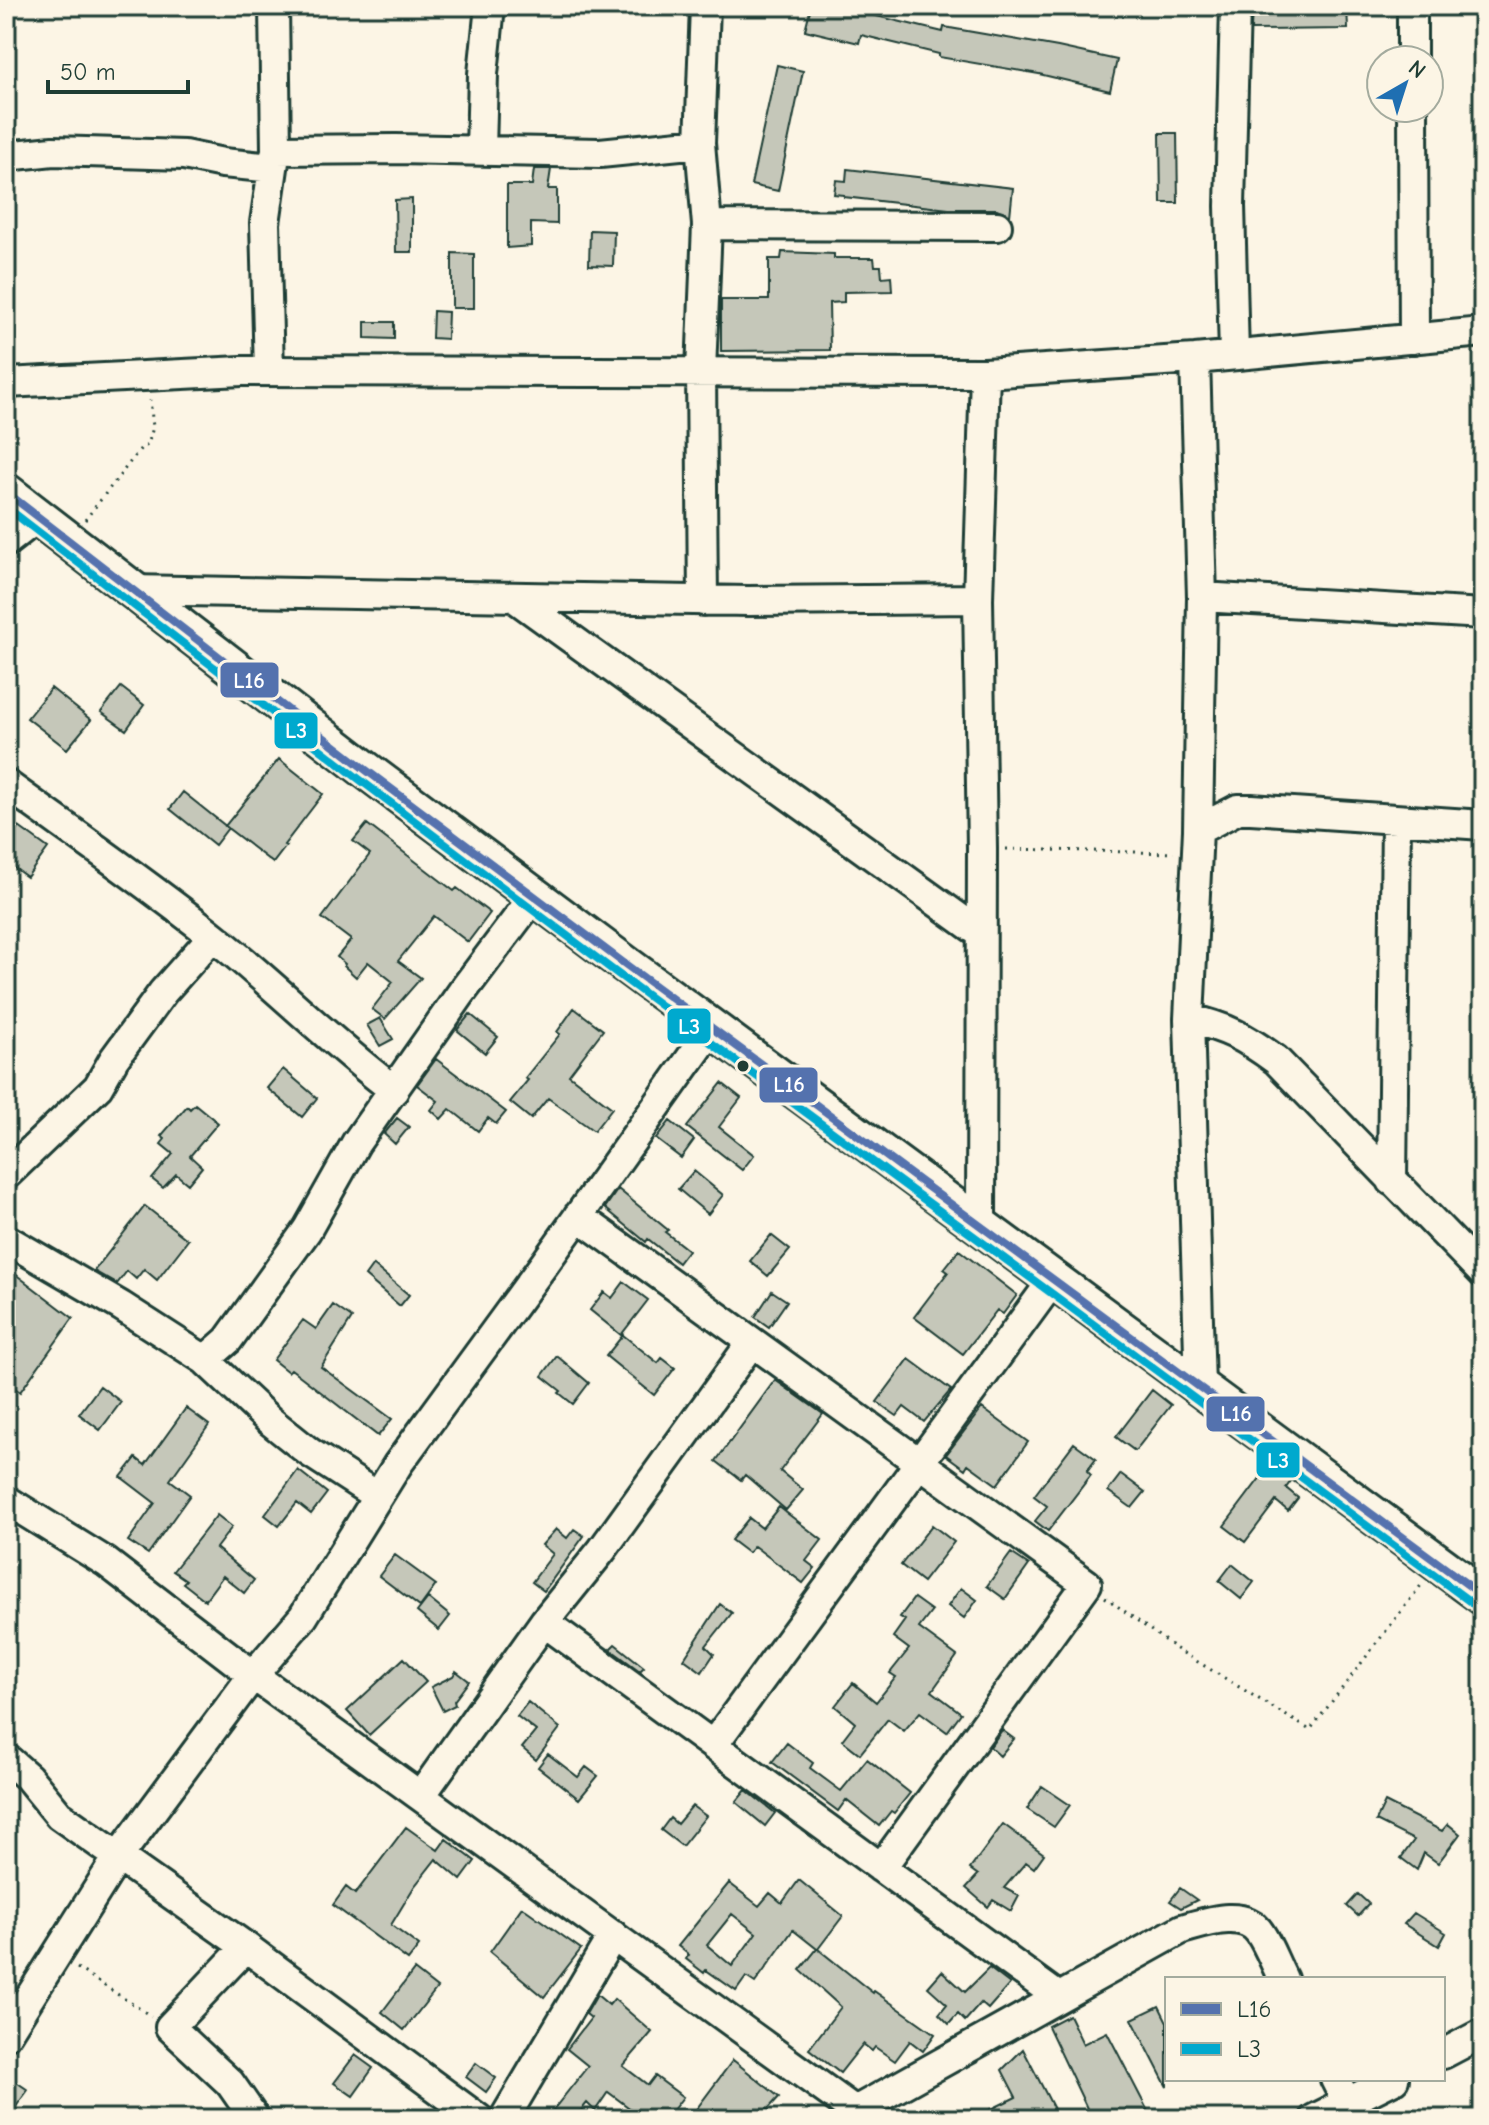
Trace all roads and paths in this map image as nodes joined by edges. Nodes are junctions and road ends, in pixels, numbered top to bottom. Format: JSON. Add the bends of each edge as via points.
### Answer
{"nodes":[{"id":1,"x":274,"y":6,"type":"edge"},
{"id":2,"x":490,"y":6,"type":"edge"},
{"id":3,"x":705,"y":6,"type":"edge"},
{"id":4,"x":1235,"y":6,"type":"edge"},
{"id":5,"x":1412,"y":6,"type":"edge"},
{"id":6,"x":1412,"y":44,"type":"edge"},
{"id":7,"x":1413,"y":124,"type":"edge"},
{"id":8,"x":700,"y":143,"type":"junction"},
{"id":9,"x":481,"y":150,"type":"junction"},
{"id":10,"x":6,"y":156,"type":"edge"},
{"id":11,"x":275,"y":159,"type":"junction"},
{"id":12,"x":707,"y":225,"type":"junction"},
{"id":13,"x":997,"y":226,"type":"dead end"},
{"id":14,"x":1483,"y":332,"type":"edge"},
{"id":15,"x":1414,"y":339,"type":"junction"},
{"id":16,"x":1234,"y":355,"type":"junction"},
{"id":17,"x":1195,"y":359,"type":"junction"},
{"id":18,"x":269,"y":371,"type":"junction"},
{"id":19,"x":701,"y":371,"type":"junction"},
{"id":20,"x":985,"y":373,"type":"junction"},
{"id":21,"x":147,"y":374,"type":"junction"},
{"id":22,"x":6,"y":383,"type":"edge"},
{"id":23,"x":6,"y":492,"type":"edge"},
{"id":24,"x":38,"y":517,"type":"junction"},
{"id":25,"x":67,"y":541,"type":"junction"},
{"id":26,"x":6,"y":542,"type":"edge"},
{"id":27,"x":130,"y":590,"type":"junction"},
{"id":28,"x":1202,"y":597,"type":"junction"},
{"id":29,"x":515,"y":598,"type":"junction"},
{"id":30,"x":978,"y":599,"type":"junction"},
{"id":31,"x":703,"y":601,"type":"junction"},
{"id":32,"x":1483,"y":614,"type":"edge"},
{"id":33,"x":7,"y":786,"type":"edge"},
{"id":34,"x":1396,"y":820,"type":"junction"},
{"id":35,"x":1483,"y":825,"type":"edge"},
{"id":36,"x":1197,"y":842,"type":"junction"},
{"id":37,"x":982,"y":848,"type":"junction"},
{"id":38,"x":535,"y":895,"type":"junction"},
{"id":39,"x":980,"y":933,"type":"junction"},
{"id":40,"x":213,"y":936,"type":"junction"},
{"id":41,"x":1189,"y":1019,"type":"junction"},
{"id":42,"x":713,"y":1027,"type":"junction"},
{"id":43,"x":394,"y":1090,"type":"junction"},
{"id":44,"x":6,"y":1175,"type":"edge"},
{"id":45,"x":1392,"y":1181,"type":"junction"},
{"id":46,"x":578,"y":1216,"type":"junction"},
{"id":47,"x":981,"y":1229,"type":"junction"},
{"id":48,"x":6,"y":1239,"type":"edge"},
{"id":49,"x":1483,"y":1273,"type":"edge"},
{"id":50,"x":1053,"y":1280,"type":"junction"},
{"id":51,"x":752,"y":1342,"type":"junction"},
{"id":52,"x":205,"y":1360,"type":"junction"},
{"id":53,"x":1200,"y":1387,"type":"junction"},
{"id":54,"x":919,"y":1462,"type":"junction"},
{"id":55,"x":377,"y":1496,"type":"junction"},
{"id":56,"x":6,"y":1500,"type":"edge"},
{"id":57,"x":1439,"y":1562,"type":"junction"},
{"id":58,"x":1087,"y":1584,"type":"junction"},
{"id":59,"x":1483,"y":1596,"type":"edge"},
{"id":60,"x":544,"y":1622,"type":"junction"},
{"id":61,"x":253,"y":1675,"type":"junction"},
{"id":62,"x":713,"y":1745,"type":"junction"},
{"id":63,"x":6,"y":1758,"type":"edge"},
{"id":64,"x":422,"y":1794,"type":"junction"},
{"id":65,"x":118,"y":1857,"type":"junction"},
{"id":66,"x":881,"y":1868,"type":"junction"},
{"id":67,"x":613,"y":1935,"type":"junction"},
{"id":68,"x":246,"y":1947,"type":"junction"},
{"id":69,"x":58,"y":1955,"type":"junction"},
{"id":70,"x":1282,"y":1977,"type":"edge"},
{"id":71,"x":1057,"y":1996,"type":"junction"},
{"id":72,"x":170,"y":2027,"type":"junction"},
{"id":73,"x":1483,"y":2033,"type":"edge"},
{"id":74,"x":6,"y":2035,"type":"edge"},
{"id":75,"x":1445,"y":2053,"type":"edge"},
{"id":76,"x":1385,"y":2081,"type":"edge"},
{"id":77,"x":1341,"y":2091,"type":"edge"},
{"id":78,"x":861,"y":2115,"type":"edge"},
{"id":79,"x":255,"y":2119,"type":"edge"},
{"id":80,"x":479,"y":2119,"type":"edge"},
{"id":81,"x":504,"y":2119,"type":"edge"},
{"id":82,"x":1314,"y":2119,"type":"edge"}],
"edges":[{"from":1,"to":11,"type":"street"},
{"from":2,"to":9,"type":"street"},
{"from":3,"to":8,"type":"street"},
{"from":4,"to":16,"type":"street","via":[[1230,206]]},
{"from":5,"to":6,"type":"street"},
{"from":7,"to":15,"type":"street"},
{"from":8,"to":9,"type":"street","via":[[600,153]]},
{"from":8,"to":12,"type":"street"},
{"from":9,"to":11,"type":"street"},
{"from":10,"to":11,"type":"street","via":[[53,151],[184,155],[213,161]]},
{"from":11,"to":18,"type":"street","via":[[265,223]]},
{"from":12,"to":13,"type":"street"},
{"from":12,"to":19,"type":"street"},
{"from":14,"to":15,"type":"street"},
{"from":15,"to":16,"type":"street"},
{"from":16,"to":17,"type":"street"},
{"from":17,"to":20,"type":"street"},
{"from":17,"to":28,"type":"street"},
{"from":18,"to":19,"type":"street"},
{"from":18,"to":21,"type":"street"},
{"from":19,"to":20,"type":"street"},
{"from":19,"to":31,"type":"street"},
{"from":20,"to":30,"type":"street"},
{"from":21,"to":22,"type":"street"},
{"from":21,"to":25,"type":"path","via":[[153,427],[148,445]]},
{"from":23,"to":24,"type":"main road"},
{"from":24,"to":25,"type":"main road"},
{"from":24,"to":26,"type":"street"},
{"from":25,"to":27,"type":"main road"},
{"from":27,"to":29,"type":"street"},
{"from":27,"to":38,"type":"main road"},
{"from":28,"to":32,"type":"street"},
{"from":28,"to":36,"type":"street"},
{"from":29,"to":31,"type":"street"},
{"from":29,"to":39,"type":"street"},
{"from":30,"to":31,"type":"street"},
{"from":30,"to":37,"type":"street"},
{"from":33,"to":40,"type":"street"},
{"from":34,"to":35,"type":"street"},
{"from":34,"to":36,"type":"street","via":[[1238,809]]},
{"from":34,"to":45,"type":"street"},
{"from":36,"to":37,"type":"path"},
{"from":36,"to":41,"type":"street"},
{"from":37,"to":39,"type":"street"},
{"from":38,"to":42,"type":"main road"},
{"from":38,"to":43,"type":"street"},
{"from":39,"to":47,"type":"street"},
{"from":40,"to":43,"type":"street"},
{"from":40,"to":44,"type":"street","via":[[163,992],[98,1087]]},
{"from":41,"to":45,"type":"street","via":[[1243,1036],[1276,1060]]},
{"from":41,"to":53,"type":"street"},
{"from":42,"to":46,"type":"street"},
{"from":42,"to":47,"type":"main road"},
{"from":43,"to":52,"type":"street","via":[[356,1143],[307,1230],[228,1340]]},
{"from":45,"to":49,"type":"street"},
{"from":46,"to":51,"type":"street"},
{"from":46,"to":55,"type":"street"},
{"from":47,"to":50,"type":"main road"},
{"from":48,"to":52,"type":"street"},
{"from":50,"to":53,"type":"main road"},
{"from":50,"to":54,"type":"street"},
{"from":51,"to":54,"type":"street"},
{"from":51,"to":60,"type":"street"},
{"from":52,"to":55,"type":"street","via":[[299,1444]]},
{"from":53,"to":57,"type":"main road"},
{"from":54,"to":58,"type":"street"},
{"from":54,"to":62,"type":"street"},
{"from":55,"to":61,"type":"street","via":[[303,1617]]},
{"from":56,"to":61,"type":"street","via":[[106,1562]]},
{"from":57,"to":58,"type":"path","via":[[1310,1730],[1175,1648]]},
{"from":57,"to":59,"type":"main road"},
{"from":58,"to":66,"type":"street"},
{"from":60,"to":62,"type":"street"},
{"from":60,"to":64,"type":"street"},
{"from":61,"to":64,"type":"street"},
{"from":61,"to":65,"type":"street"},
{"from":62,"to":66,"type":"street"},
{"from":63,"to":65,"type":"street","via":[[59,1815]]},
{"from":64,"to":67,"type":"street"},
{"from":65,"to":68,"type":"street"},
{"from":65,"to":69,"type":"street"},
{"from":66,"to":71,"type":"street"},
{"from":67,"to":78,"type":"street"},
{"from":67,"to":81,"type":"street"},
{"from":68,"to":72,"type":"street"},
{"from":68,"to":80,"type":"street"},
{"from":69,"to":72,"type":"path"},
{"from":69,"to":74,"type":"street"},
{"from":70,"to":71,"type":"street","via":[[1260,1931],[1237,1919],[1216,1920],[1182,1929]]},
{"from":71,"to":78,"type":"street"},
{"from":72,"to":79,"type":"street","via":[[230,2083]]},
{"from":73,"to":75,"type":"street"},
{"from":76,"to":77,"type":"street"},
{"from":77,"to":82,"type":"street"}]}
